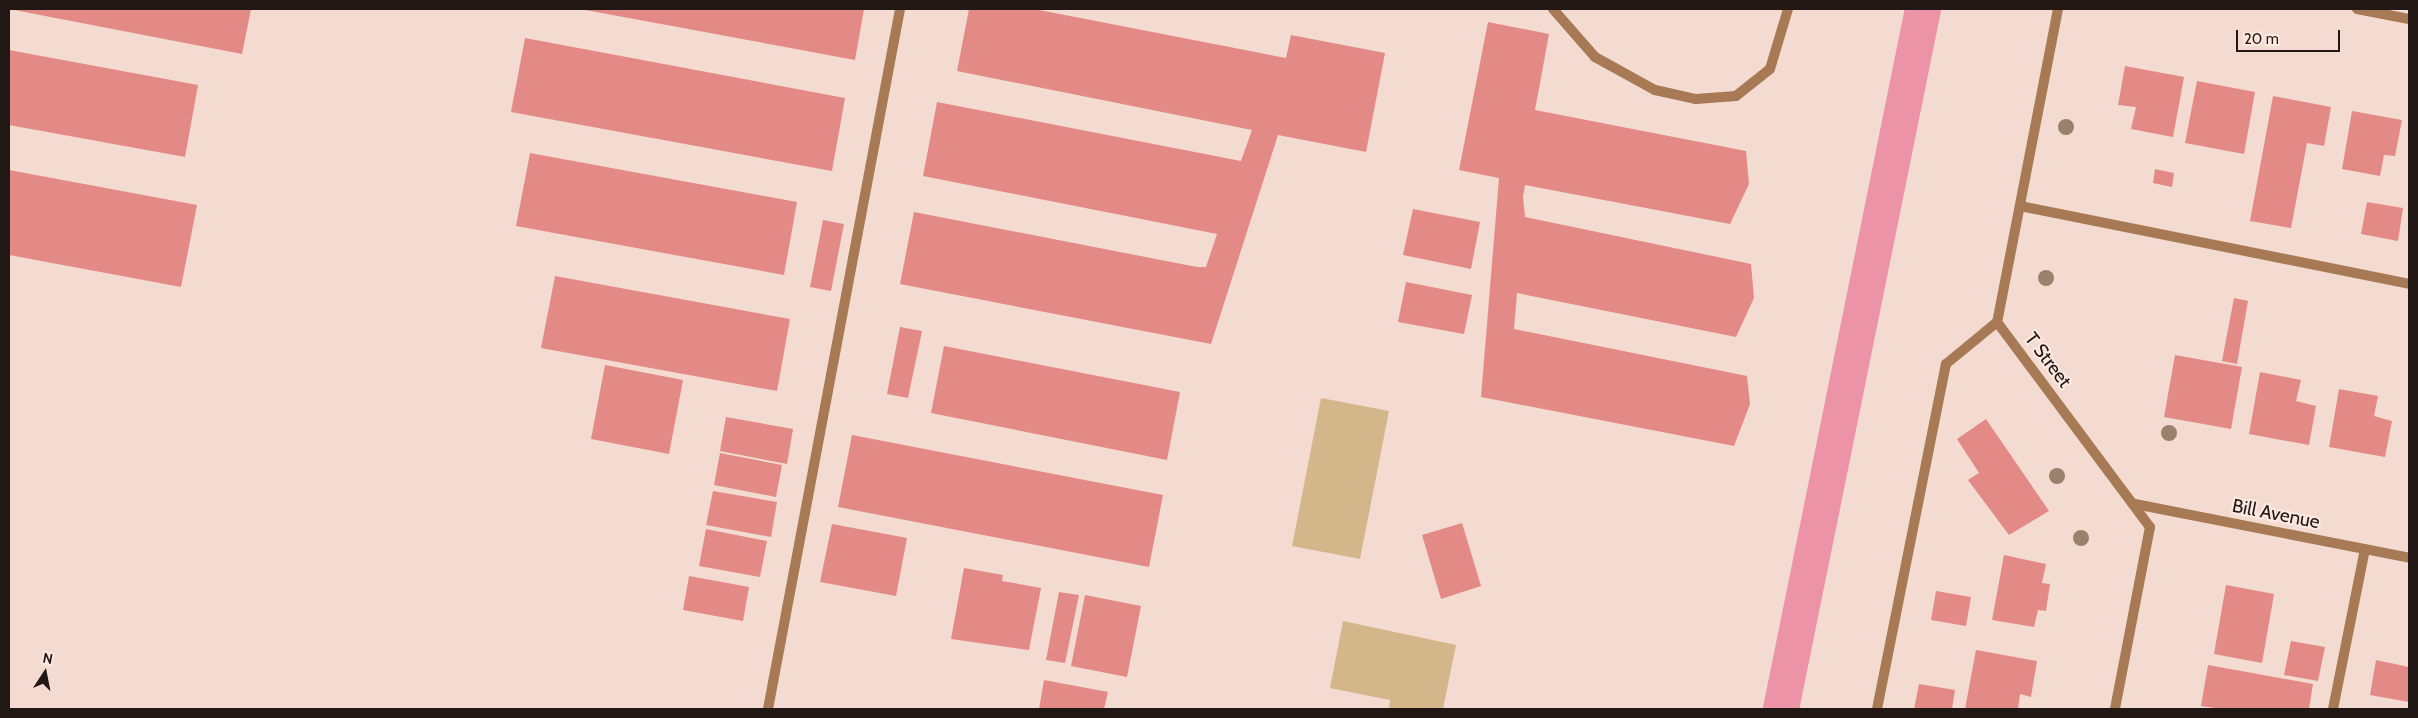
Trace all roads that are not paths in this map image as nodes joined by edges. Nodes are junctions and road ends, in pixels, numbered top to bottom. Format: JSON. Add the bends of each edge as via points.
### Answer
{"nodes":[{"id":1,"x":900,"y":9,"type":"edge"},
{"id":2,"x":1553,"y":9,"type":"edge"},
{"id":3,"x":1788,"y":9,"type":"edge"},
{"id":4,"x":2058,"y":9,"type":"edge"},
{"id":5,"x":2357,"y":9,"type":"edge"},
{"id":6,"x":2409,"y":19,"type":"edge"},
{"id":7,"x":2020,"y":206,"type":"junction"},
{"id":8,"x":2409,"y":284,"type":"edge"},
{"id":9,"x":1997,"y":322,"type":"junction"},
{"id":10,"x":2135,"y":504,"type":"junction"},
{"id":11,"x":2365,"y":549,"type":"junction"},
{"id":12,"x":2409,"y":558,"type":"edge"},
{"id":13,"x":768,"y":709,"type":"edge"},
{"id":14,"x":1877,"y":709,"type":"edge"},
{"id":15,"x":2115,"y":709,"type":"edge"},
{"id":16,"x":2333,"y":709,"type":"edge"}],
"edges":[{"from":1,"to":13,"type":"street"},
{"from":2,"to":3,"type":"street","via":[[1595,57],[1655,90],[1696,99],[1736,96],[1770,69]]},
{"from":4,"to":7,"type":"street"},
{"from":5,"to":6,"type":"street"},
{"from":7,"to":8,"type":"street"},
{"from":7,"to":9,"type":"street"},
{"from":9,"to":10,"type":"street","name":"T Street"},
{"from":9,"to":14,"type":"street","via":[[1946,364]]},
{"from":10,"to":11,"type":"street","name":"Bill Avenue"},
{"from":10,"to":15,"type":"street","name":"T Street","via":[[2150,527]]},
{"from":11,"to":12,"type":"street","name":"Bill Avenue"},
{"from":11,"to":16,"type":"street"}]}
